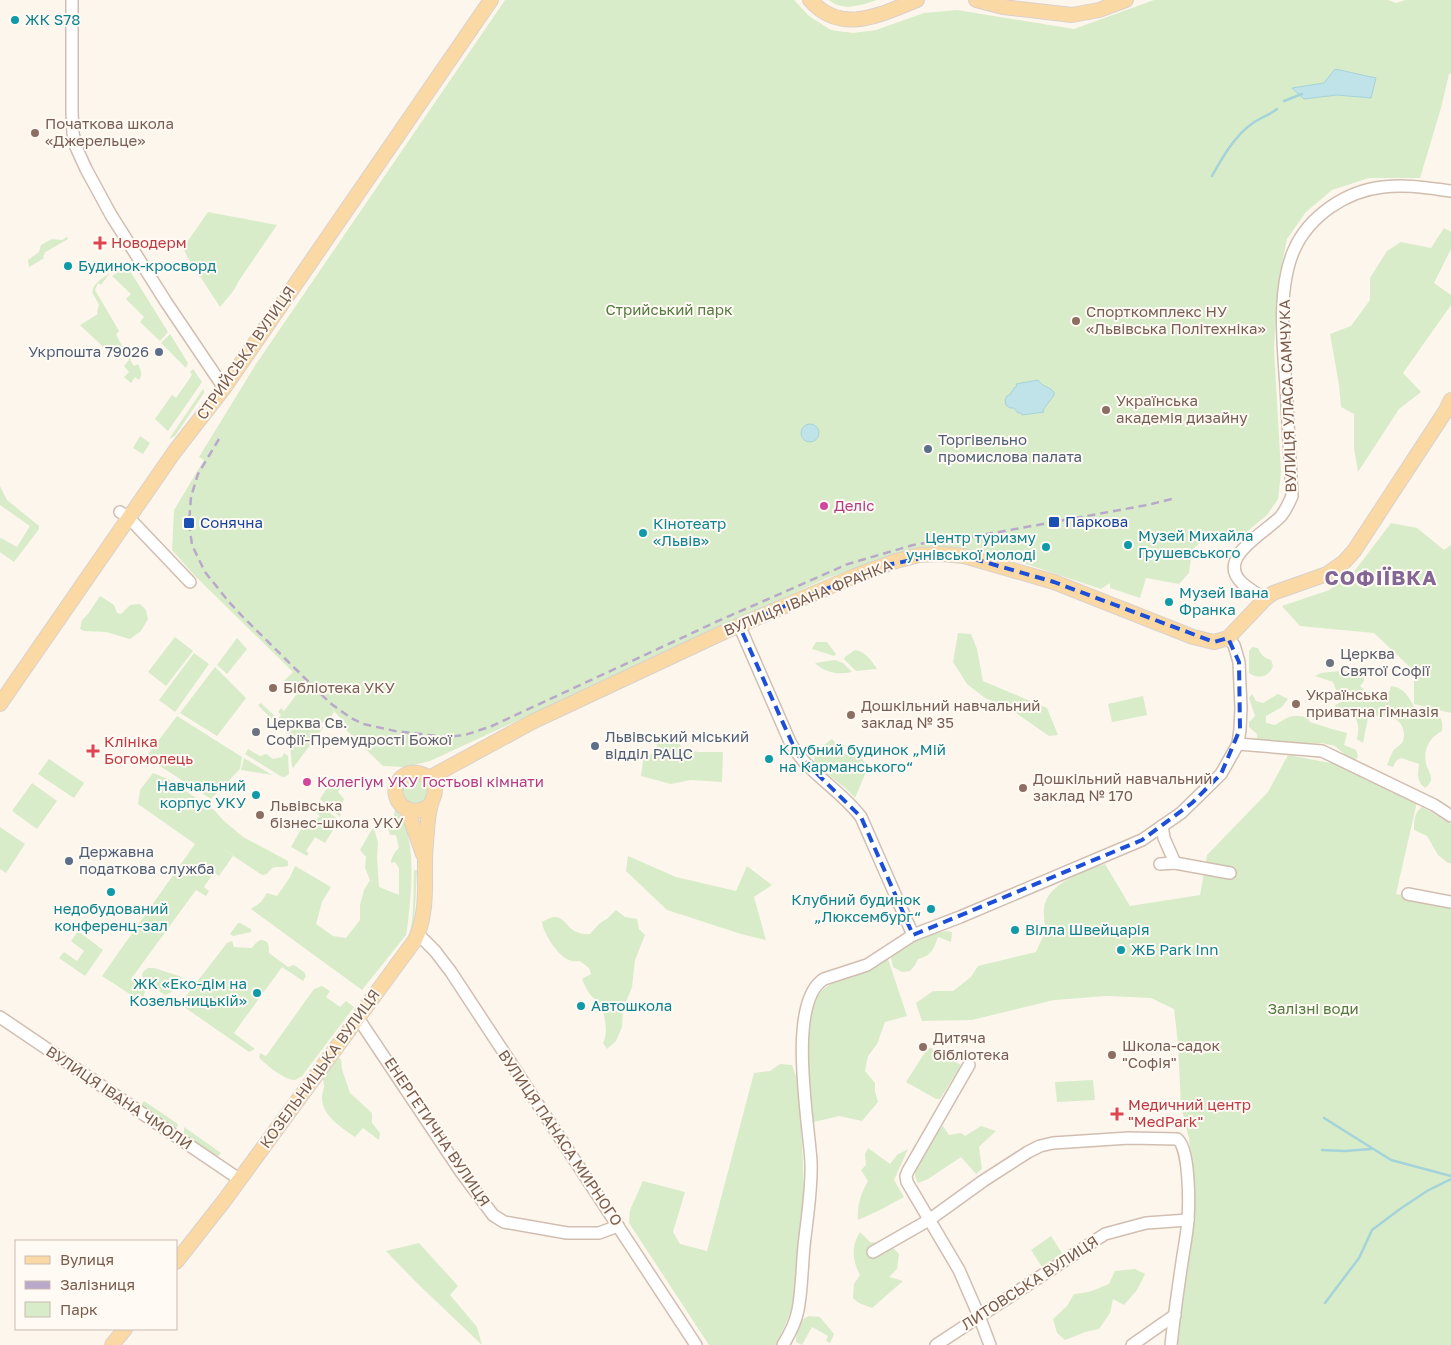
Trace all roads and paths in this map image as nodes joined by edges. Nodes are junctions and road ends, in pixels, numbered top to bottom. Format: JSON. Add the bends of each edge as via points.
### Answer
{"nodes":[{"id":1,"x":72,"y":0,"type":"edge"},
{"id":2,"x":491,"y":0,"type":"edge"},
{"id":3,"x":810,"y":0,"type":"edge"},
{"id":4,"x":917,"y":0,"type":"edge"},
{"id":5,"x":976,"y":0,"type":"edge"},
{"id":6,"x":1126,"y":0,"type":"edge"},
{"id":7,"x":1003,"y":4,"type":"edge"},
{"id":8,"x":1098,"y":5,"type":"edge"},
{"id":9,"x":1451,"y":190,"type":"edge"},
{"id":10,"x":224,"y":388,"type":"junction"},
{"id":11,"x":1451,"y":400,"type":"edge"},
{"id":12,"x":124,"y":515,"type":"junction"},
{"id":13,"x":190,"y":582,"type":"dead end"},
{"id":14,"x":1265,"y":599,"type":"junction"},
{"id":15,"x":739,"y":625,"type":"junction"},
{"id":16,"x":1228,"y":638,"type":"junction"},
{"id":17,"x":0,"y":704,"type":"edge"},
{"id":18,"x":1238,"y":744,"type":"junction"},
{"id":19,"x":429,"y":778,"type":"junction"},
{"id":20,"x":431,"y":804,"type":"junction"},
{"id":21,"x":407,"y":809,"type":"junction"},
{"id":22,"x":1451,"y":816,"type":"edge"},
{"id":23,"x":1162,"y":826,"type":"junction"},
{"id":24,"x":425,"y":860,"type":"junction"},
{"id":25,"x":1175,"y":863,"type":"junction"},
{"id":26,"x":1160,"y":864,"type":"dead end"},
{"id":27,"x":1230,"y":872,"type":"dead end"},
{"id":28,"x":1408,"y":894,"type":"dead end"},
{"id":29,"x":1451,"y":902,"type":"edge"},
{"id":30,"x":418,"y":934,"type":"junction"},
{"id":31,"x":913,"y":935,"type":"junction"},
{"id":32,"x":0,"y":1017,"type":"edge"},
{"id":33,"x":358,"y":1018,"type":"junction"},
{"id":34,"x":969,"y":1065,"type":"dead end"},
{"id":35,"x":239,"y":1180,"type":"junction"},
{"id":36,"x":929,"y":1220,"type":"junction"},
{"id":37,"x":1188,"y":1220,"type":"junction"},
{"id":38,"x":618,"y":1226,"type":"junction"},
{"id":39,"x":873,"y":1252,"type":"dead end"},
{"id":40,"x":178,"y":1259,"type":"edge"},
{"id":41,"x":1174,"y":1315,"type":"junction"},
{"id":42,"x":979,"y":1316,"type":"junction"},
{"id":43,"x":124,"y":1330,"type":"edge"},
{"id":44,"x":112,"y":1345,"type":"edge"},
{"id":45,"x":696,"y":1345,"type":"edge"},
{"id":46,"x":783,"y":1345,"type":"edge"},
{"id":47,"x":936,"y":1345,"type":"edge"},
{"id":48,"x":990,"y":1345,"type":"edge"},
{"id":49,"x":1132,"y":1345,"type":"edge"},
{"id":50,"x":1171,"y":1345,"type":"edge"}],
"edges":[{"from":1,"to":10,"type":"street","via":[[72,112],[76,147],[111,215]]},
{"from":2,"to":10,"type":"main road","name":"СТРИЙСЬКА ВУЛИЦЯ"},
{"from":3,"to":4,"type":"main road","via":[[830,15],[856,21]]},
{"from":5,"to":7,"type":"main road"},
{"from":6,"to":8,"type":"main road"},
{"from":7,"to":8,"type":"main road","via":[[1072,15]]},
{"from":9,"to":14,"type":"street","name":"ВУЛИЦЯ УЛАСА САМЧУКА","via":[[1381,187],[1346,197],[1325,212],[1294,249],[1286,278],[1282,333],[1292,496],[1280,517],[1245,546],[1235,566],[1241,582]]},
{"from":10,"to":12,"type":"main road","name":"СТРИЙСЬКА ВУЛИЦЯ"},
{"from":11,"to":14,"type":"main road","via":[[1344,562],[1327,574],[1284,588]]},
{"from":12,"to":13,"type":"street"},
{"from":12,"to":17,"type":"main road","name":"СТРИЙСЬКА ВУЛИЦЯ"},
{"from":14,"to":16,"type":"main road"},
{"from":15,"to":16,"type":"main road","name":"ВУЛИЦЯ ІВАНА ФРАНКА","via":[[882,566],[920,555],[942,554],[964,556],[1054,582],[1193,636],[1214,642]]},
{"from":15,"to":19,"type":"main road","name":"ВУЛИЦЯ ІВАНА ФРАНКА","via":[[532,722]]},
{"from":15,"to":31,"type":"street","via":[[790,742],[797,754],[861,817]]},
{"from":16,"to":18,"type":"street","via":[[1234,645],[1239,662],[1241,708]]},
{"from":18,"to":22,"type":"street","via":[[1322,750]]},
{"from":18,"to":23,"type":"street","via":[[1221,774],[1182,813]]},
{"from":19,"to":20,"type":"main road","via":[[435,793]]},
{"from":19,"to":21,"type":"main road","via":[[414,772],[400,779],[396,794]]},
{"from":20,"to":21,"type":"main road","via":[[420,811]]},
{"from":20,"to":24,"type":"main road","name":"КОЗЕЛЬНИЦЬКА ВУЛИЦЯ"},
{"from":21,"to":24,"type":"main road","name":"КОЗЕЛЬНИЦЬКА ВУЛИЦЯ"},
{"from":23,"to":25,"type":"street"},
{"from":23,"to":31,"type":"street","via":[[1142,840]]},
{"from":24,"to":30,"type":"main road","name":"КОЗЕЛЬНИЦЬКА ВУЛИЦЯ","via":[[424,904]]},
{"from":25,"to":26,"type":"street"},
{"from":25,"to":27,"type":"street"},
{"from":28,"to":29,"type":"street"},
{"from":30,"to":33,"type":"main road","name":"КОЗЕЛЬНИЦЬКА ВУЛИЦЯ"},
{"from":30,"to":38,"type":"street","name":"ВУЛИЦЯ ПАНАСА МИРНОГО","via":[[451,972]]},
{"from":31,"to":46,"type":"street","via":[[867,965],[824,979],[809,996],[802,1046],[810,1190],[798,1312]]},
{"from":32,"to":35,"type":"street","name":"ВУЛИЦЯ ІВАНА ЧМОЛИ"},
{"from":33,"to":35,"type":"main road","name":"КОЗЕЛЬНИЦЬКА ВУЛИЦЯ"},
{"from":33,"to":38,"type":"street","name":"ЕНЕРГЕТИЧНА ВУЛИЦЯ","via":[[493,1215],[504,1222],[567,1233],[599,1233]]},
{"from":34,"to":36,"type":"street","via":[[906,1176]]},
{"from":35,"to":40,"type":"main road","name":"КОЗЕЛЬНИЦЬКА ВУЛИЦЯ"},
{"from":36,"to":37,"type":"street","via":[[1040,1146],[1129,1138],[1180,1141],[1186,1162]]},
{"from":36,"to":39,"type":"street"},
{"from":36,"to":42,"type":"street","via":[[959,1270]]},
{"from":37,"to":41,"type":"street"},
{"from":37,"to":42,"type":"street","name":"ЛИТОВСЬКА ВУЛИЦЯ","via":[[1146,1222],[1105,1234]]},
{"from":38,"to":45,"type":"street","name":"ВУЛИЦЯ ПАНАСА МИРНОГО"},
{"from":41,"to":49,"type":"street"},
{"from":41,"to":50,"type":"street"},
{"from":42,"to":47,"type":"street","name":"ЛИТОВСЬКА ВУЛИЦЯ"},
{"from":42,"to":48,"type":"street"},
{"from":43,"to":44,"type":"main road"}]}
